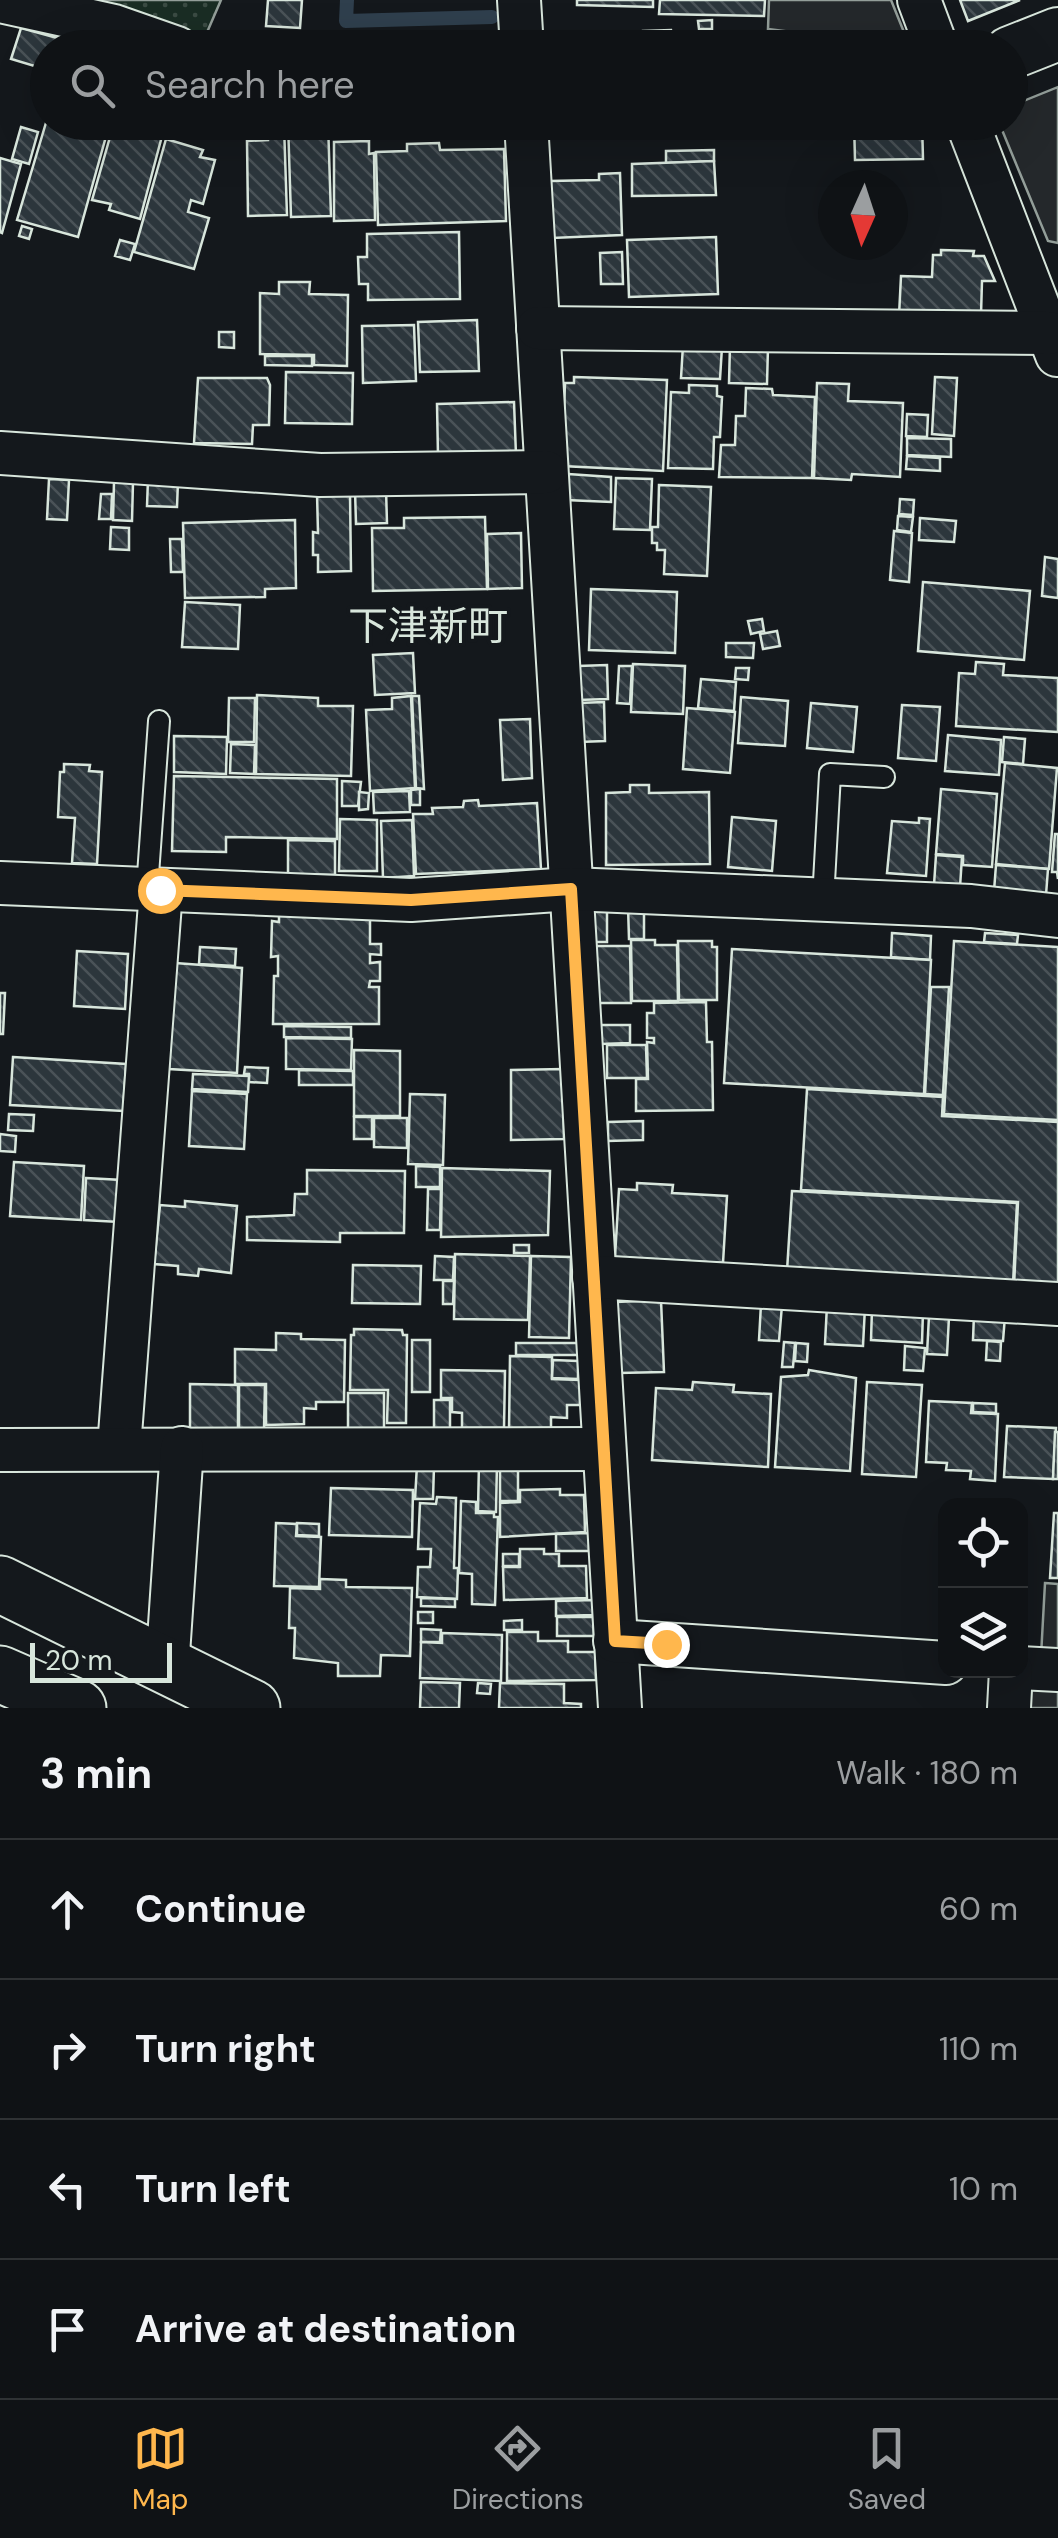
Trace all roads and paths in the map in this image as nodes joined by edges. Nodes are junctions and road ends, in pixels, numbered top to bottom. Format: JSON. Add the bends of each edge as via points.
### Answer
{"nodes":[{"id":1,"x":519,"y":0,"type":"edge"},
{"id":2,"x":919,"y":0,"type":"edge"},
{"id":3,"x":0,"y":1,"type":"edge"},
{"id":4,"x":125,"y":30,"type":"edge"},
{"id":5,"x":521,"y":30,"type":"edge"},
{"id":6,"x":931,"y":30,"type":"edge"},
{"id":7,"x":1058,"y":34,"type":"edge"},
{"id":8,"x":1028,"y":46,"type":"edge"},
{"id":9,"x":527,"y":140,"type":"edge"},
{"id":10,"x":976,"y":140,"type":"edge"},
{"id":11,"x":1042,"y":269,"type":"edge"},
{"id":12,"x":538,"y":328,"type":"junction"},
{"id":13,"x":1053,"y":345,"type":"edge"},
{"id":14,"x":0,"y":453,"type":"edge"},
{"id":15,"x":546,"y":472,"type":"junction"},
{"id":16,"x":159,"y":722,"type":"dead end"},
{"id":17,"x":884,"y":777,"type":"dead end"},
{"id":18,"x":0,"y":883,"type":"edge"},
{"id":19,"x":154,"y":889,"type":"junction"},
{"id":20,"x":571,"y":889,"type":"junction"},
{"id":21,"x":823,"y":900,"type":"junction"},
{"id":22,"x":1058,"y":916,"type":"edge"},
{"id":23,"x":594,"y":1277,"type":"junction"},
{"id":24,"x":1058,"y":1304,"type":"edge"},
{"id":25,"x":119,"y":1448,"type":"junction"},
{"id":26,"x":182,"y":1448,"type":"junction"},
{"id":27,"x":604,"y":1448,"type":"junction"},
{"id":28,"x":0,"y":1450,"type":"edge"},
{"id":29,"x":0,"y":1584,"type":"edge"},
{"id":30,"x":615,"y":1641,"type":"junction"},
{"id":31,"x":938,"y":1662,"type":"edge"},
{"id":32,"x":1028,"y":1668,"type":"edge"},
{"id":33,"x":168,"y":1669,"type":"junction"},
{"id":34,"x":1058,"y":1670,"type":"edge"},
{"id":35,"x":0,"y":1674,"type":"edge"},
{"id":36,"x":1011,"y":1678,"type":"edge"},
{"id":37,"x":78,"y":1708,"type":"edge"},
{"id":38,"x":252,"y":1708,"type":"edge"},
{"id":39,"x":620,"y":1708,"type":"edge"},
{"id":40,"x":1009,"y":1708,"type":"edge"}],
"edges":[{"from":1,"to":5,"type":"street"},
{"from":2,"to":6,"type":"street"},
{"from":3,"to":4,"type":"street"},
{"from":7,"to":8,"type":"street"},
{"from":9,"to":12,"type":"street"},
{"from":10,"to":11,"type":"street"},
{"from":11,"to":13,"type":"street"},
{"from":12,"to":13,"type":"street"},
{"from":12,"to":15,"type":"street"},
{"from":14,"to":15,"type":"street","via":[[320,474]]},
{"from":15,"to":20,"type":"street"},
{"from":16,"to":19,"type":"lane"},
{"from":17,"to":21,"type":"lane","via":[[830,774]]},
{"from":18,"to":19,"type":"street"},
{"from":19,"to":20,"type":"street","via":[[411,900]]},
{"from":19,"to":25,"type":"street"},
{"from":20,"to":21,"type":"street"},
{"from":20,"to":23,"type":"street"},
{"from":21,"to":22,"type":"street"},
{"from":23,"to":24,"type":"street"},
{"from":23,"to":27,"type":"street"},
{"from":25,"to":26,"type":"street"},
{"from":25,"to":28,"type":"street"},
{"from":26,"to":27,"type":"street"},
{"from":26,"to":33,"type":"street"},
{"from":27,"to":30,"type":"street"},
{"from":29,"to":33,"type":"main road"},
{"from":30,"to":31,"type":"street"},
{"from":30,"to":39,"type":"street"},
{"from":32,"to":34,"type":"street"},
{"from":33,"to":38,"type":"main road"},
{"from":35,"to":37,"type":"main road"},
{"from":36,"to":40,"type":"street"}]}
